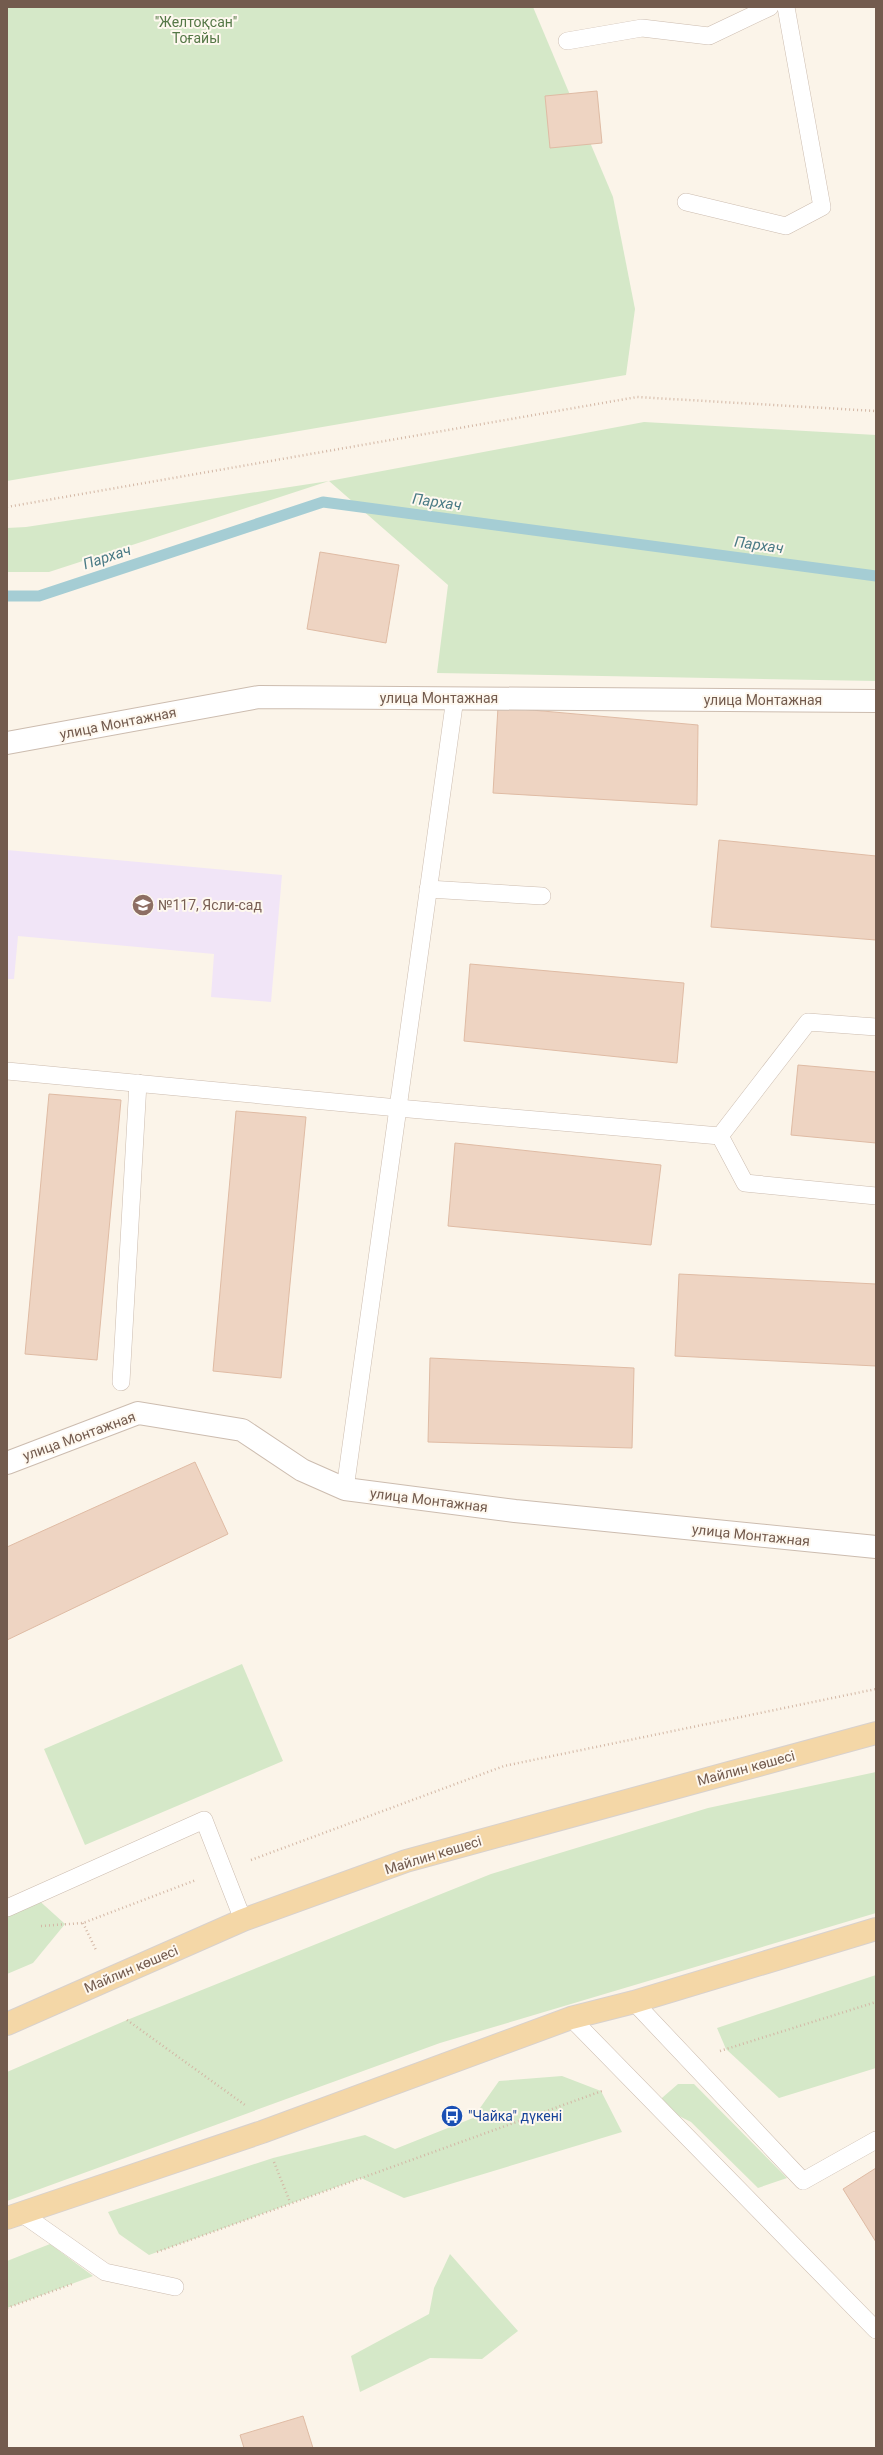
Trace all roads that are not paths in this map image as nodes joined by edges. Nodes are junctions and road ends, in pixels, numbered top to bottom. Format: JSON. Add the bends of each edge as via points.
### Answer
{"nodes":[{"id":1,"x":770,"y":7,"type":"edge"},
{"id":2,"x":786,"y":7,"type":"edge"},
{"id":3,"x":567,"y":41,"type":"dead end"},
{"id":4,"x":686,"y":202,"type":"dead end"},
{"id":5,"x":455,"y":698,"type":"junction"},
{"id":6,"x":876,"y":701,"type":"edge"},
{"id":7,"x":7,"y":743,"type":"edge"},
{"id":8,"x":428,"y":889,"type":"junction"},
{"id":9,"x":542,"y":896,"type":"dead end"},
{"id":10,"x":876,"y":1027,"type":"edge"},
{"id":11,"x":7,"y":1071,"type":"edge"},
{"id":12,"x":138,"y":1083,"type":"junction"},
{"id":13,"x":398,"y":1108,"type":"junction"},
{"id":14,"x":720,"y":1136,"type":"junction"},
{"id":15,"x":876,"y":1196,"type":"edge"},
{"id":16,"x":121,"y":1382,"type":"dead end"},
{"id":17,"x":7,"y":1463,"type":"edge"},
{"id":18,"x":345,"y":1489,"type":"junction"},
{"id":19,"x":876,"y":1547,"type":"edge"},
{"id":20,"x":876,"y":1733,"type":"edge"},
{"id":21,"x":7,"y":1908,"type":"edge"},
{"id":22,"x":243,"y":1920,"type":"junction"},
{"id":23,"x":876,"y":1929,"type":"edge"},
{"id":24,"x":634,"y":2002,"type":"junction"},
{"id":25,"x":571,"y":2018,"type":"junction"},
{"id":26,"x":7,"y":2024,"type":"edge"},
{"id":27,"x":876,"y":2140,"type":"edge"},
{"id":28,"x":14,"y":2216,"type":"edge"},
{"id":29,"x":175,"y":2287,"type":"dead end"},
{"id":30,"x":876,"y":2330,"type":"edge"}],
"edges":[{"from":1,"to":3,"type":"lane","via":[[709,36],[642,28]]},
{"from":2,"to":4,"type":"lane","via":[[822,207],[786,226]]},
{"from":5,"to":6,"type":"street","name":"улица Монтажная"},
{"from":5,"to":7,"type":"street","name":"улица Монтажная","via":[[258,696]]},
{"from":5,"to":8,"type":"lane"},
{"from":8,"to":9,"type":"lane"},
{"from":8,"to":13,"type":"lane"},
{"from":10,"to":14,"type":"lane","via":[[808,1022]]},
{"from":11,"to":12,"type":"lane"},
{"from":12,"to":13,"type":"lane"},
{"from":12,"to":16,"type":"lane"},
{"from":13,"to":14,"type":"lane"},
{"from":13,"to":18,"type":"lane"},
{"from":14,"to":15,"type":"lane","via":[[745,1183]]},
{"from":17,"to":18,"type":"street","name":"улица Монтажная","via":[[138,1413],[242,1430],[302,1470]]},
{"from":18,"to":19,"type":"street","name":"улица Монтажная","via":[[515,1511]]},
{"from":20,"to":22,"type":"main road","name":"Майлин көшесі","via":[[406,1861]]},
{"from":21,"to":22,"type":"lane","via":[[204,1820]]},
{"from":22,"to":26,"type":"main road","name":"Майлин көшесі"},
{"from":23,"to":24,"type":"main road"},
{"from":24,"to":25,"type":"main road"},
{"from":24,"to":27,"type":"lane","via":[[803,2181]]},
{"from":25,"to":28,"type":"main road","via":[[262,2132]]},
{"from":25,"to":30,"type":"lane"},
{"from":28,"to":29,"type":"lane","via":[[105,2272]]}]}
